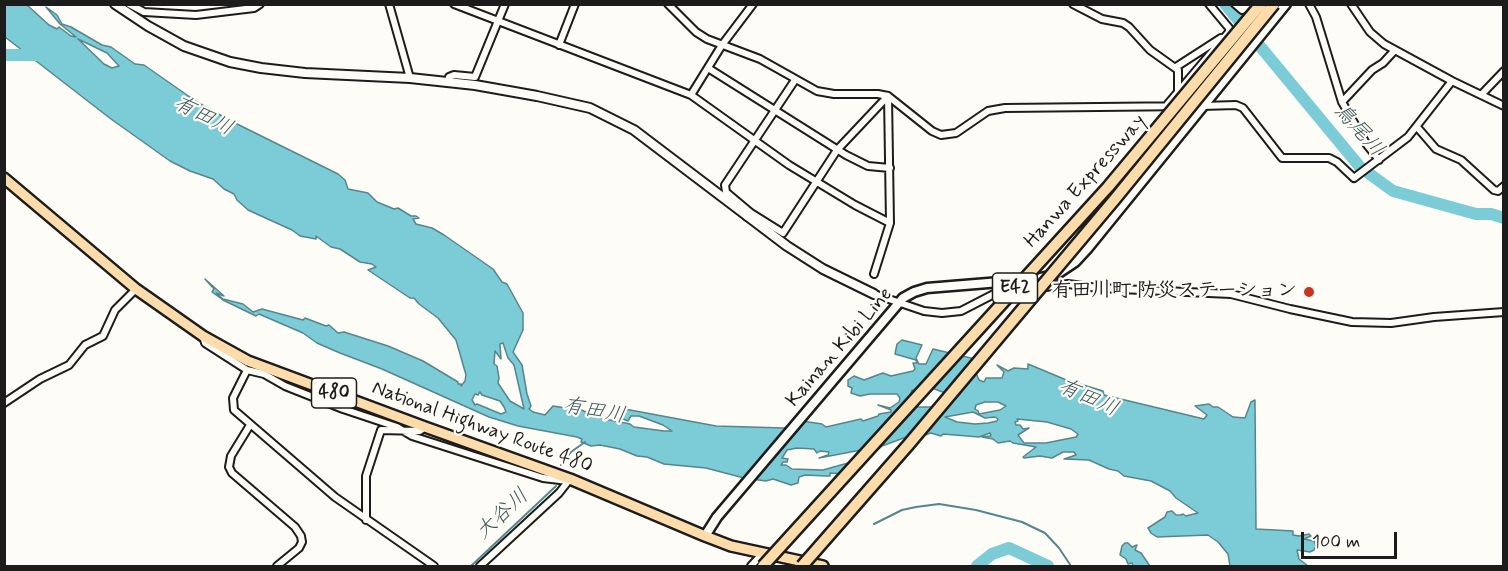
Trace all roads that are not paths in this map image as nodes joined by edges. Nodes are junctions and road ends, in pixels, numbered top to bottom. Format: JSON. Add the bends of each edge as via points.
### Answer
{"nodes":[{"id":1,"x":115,"y":4,"type":"edge"},
{"id":2,"x":129,"y":4,"type":"edge"},
{"id":3,"x":260,"y":4,"type":"edge"},
{"id":4,"x":389,"y":4,"type":"edge"},
{"id":5,"x":454,"y":4,"type":"edge"},
{"id":6,"x":505,"y":4,"type":"edge"},
{"id":7,"x":575,"y":4,"type":"edge"},
{"id":8,"x":668,"y":4,"type":"edge"},
{"id":9,"x":753,"y":4,"type":"edge"},
{"id":10,"x":1073,"y":4,"type":"edge"},
{"id":11,"x":1209,"y":4,"type":"edge"},
{"id":12,"x":1235,"y":4,"type":"edge"},
{"id":13,"x":1251,"y":4,"type":"edge"},
{"id":14,"x":1261,"y":4,"type":"edge"},
{"id":15,"x":1274,"y":4,"type":"edge"},
{"id":16,"x":1286,"y":4,"type":"edge"},
{"id":17,"x":1309,"y":4,"type":"edge"},
{"id":18,"x":1351,"y":4,"type":"edge"},
{"id":19,"x":498,"y":21,"type":"junction"},
{"id":20,"x":1225,"y":37,"type":"junction"},
{"id":21,"x":560,"y":45,"type":"junction"},
{"id":22,"x":722,"y":45,"type":"junction"},
{"id":23,"x":1395,"y":50,"type":"junction"},
{"id":24,"x":1176,"y":67,"type":"junction"},
{"id":25,"x":708,"y":68,"type":"junction"},
{"id":26,"x":1503,"y":72,"type":"edge"},
{"id":27,"x":410,"y":78,"type":"junction"},
{"id":28,"x":795,"y":80,"type":"junction"},
{"id":29,"x":1452,"y":81,"type":"junction"},
{"id":30,"x":448,"y":82,"type":"junction"},
{"id":31,"x":1178,"y":93,"type":"junction"},
{"id":32,"x":691,"y":95,"type":"junction"},
{"id":33,"x":1481,"y":95,"type":"junction"},
{"id":34,"x":888,"y":96,"type":"junction"},
{"id":35,"x":1342,"y":102,"type":"junction"},
{"id":36,"x":1167,"y":105,"type":"junction"},
{"id":37,"x":1204,"y":106,"type":"junction"},
{"id":38,"x":1503,"y":106,"type":"edge"},
{"id":39,"x":775,"y":111,"type":"junction"},
{"id":40,"x":1417,"y":127,"type":"junction"},
{"id":41,"x":755,"y":141,"type":"junction"},
{"id":42,"x":837,"y":150,"type":"junction"},
{"id":43,"x":1379,"y":160,"type":"junction"},
{"id":44,"x":890,"y":168,"type":"junction"},
{"id":45,"x":4,"y":178,"type":"edge"},
{"id":46,"x":816,"y":182,"type":"junction"},
{"id":47,"x":1503,"y":186,"type":"edge"},
{"id":48,"x":749,"y":215,"type":"junction"},
{"id":49,"x":890,"y":223,"type":"junction"},
{"id":50,"x":874,"y":274,"type":"dead end"},
{"id":51,"x":136,"y":289,"type":"junction"},
{"id":52,"x":874,"y":294,"type":"joint"},
{"id":53,"x":896,"y":305,"type":"junction"},
{"id":54,"x":1503,"y":312,"type":"edge"},
{"id":55,"x":203,"y":336,"type":"junction"},
{"id":56,"x":247,"y":370,"type":"junction"},
{"id":57,"x":267,"y":371,"type":"junction"},
{"id":58,"x":4,"y":403,"type":"edge"},
{"id":59,"x":250,"y":425,"type":"junction"},
{"id":60,"x":425,"y":427,"type":"junction"},
{"id":61,"x":400,"y":430,"type":"junction"},
{"id":62,"x":569,"y":480,"type":"junction"},
{"id":63,"x":366,"y":520,"type":"junction"},
{"id":64,"x":705,"y":536,"type":"junction"},
{"id":65,"x":763,"y":553,"type":"junction"},
{"id":66,"x":277,"y":567,"type":"edge"},
{"id":67,"x":435,"y":567,"type":"edge"},
{"id":68,"x":480,"y":567,"type":"edge"},
{"id":69,"x":751,"y":567,"type":"edge"},
{"id":70,"x":763,"y":567,"type":"edge"},
{"id":71,"x":802,"y":567,"type":"edge"},
{"id":72,"x":823,"y":567,"type":"edge"}],
"edges":[{"from":1,"to":27,"type":"street","via":[[184,46],[230,62],[305,73]]},
{"from":2,"to":3,"type":"street","via":[[144,12],[196,15]]},
{"from":4,"to":27,"type":"street"},
{"from":5,"to":19,"type":"street"},
{"from":6,"to":19,"type":"street"},
{"from":7,"to":21,"type":"street"},
{"from":8,"to":22,"type":"street","via":[[696,32]]},
{"from":9,"to":22,"type":"street"},
{"from":10,"to":24,"type":"street","via":[[1102,19],[1126,25],[1150,50]]},
{"from":11,"to":20,"type":"street","via":[[1229,28]]},
{"from":12,"to":13,"type":"street","via":[[1242,10]]},
{"from":14,"to":70,"type":"highway","name":"Hanwa Expressway","number":"E42","bridge":true,"via":[[1108,187]]},
{"from":15,"to":71,"type":"highway","name":"Hanwa Expressway","number":"E42","bridge":true,"via":[[1115,199]]},
{"from":16,"to":37,"type":"main road","name":"Kainan Kibi Line"},
{"from":17,"to":35,"type":"street"},
{"from":18,"to":23,"type":"street","via":[[1370,32]]},
{"from":19,"to":21,"type":"street"},
{"from":19,"to":30,"type":"street","via":[[475,77],[454,75]]},
{"from":20,"to":24,"type":"street"},
{"from":20,"to":31,"type":"street"},
{"from":21,"to":32,"type":"street"},
{"from":22,"to":25,"type":"street"},
{"from":22,"to":28,"type":"street","via":[[760,59]]},
{"from":23,"to":29,"type":"street"},
{"from":23,"to":35,"type":"street"},
{"from":24,"to":31,"type":"street"},
{"from":25,"to":32,"type":"street"},
{"from":25,"to":39,"type":"street"},
{"from":26,"to":33,"type":"street"},
{"from":27,"to":30,"type":"street"},
{"from":28,"to":34,"type":"street","via":[[828,94]]},
{"from":28,"to":39,"type":"street"},
{"from":29,"to":33,"type":"street"},
{"from":29,"to":40,"type":"street"},
{"from":30,"to":48,"type":"street","via":[[537,96],[603,113],[639,134]]},
{"from":31,"to":36,"type":"street"},
{"from":32,"to":41,"type":"street"},
{"from":33,"to":38,"type":"street"},
{"from":34,"to":36,"type":"street","via":[[932,131],[946,136],[983,113],[1005,108]]},
{"from":34,"to":42,"type":"street"},
{"from":34,"to":44,"type":"street"},
{"from":35,"to":43,"type":"street"},
{"from":36,"to":37,"type":"street"},
{"from":37,"to":43,"type":"street","via":[[1243,108],[1282,158],[1329,158],[1352,177]]},
{"from":37,"to":53,"type":"main road","name":"Kainan Kibi Line","via":[[1069,267],[1037,279],[927,288],[908,294]]},
{"from":39,"to":41,"type":"street"},
{"from":39,"to":42,"type":"street"},
{"from":40,"to":43,"type":"street"},
{"from":40,"to":47,"type":"street","via":[[1436,149],[1461,160],[1494,190]]},
{"from":41,"to":46,"type":"street"},
{"from":41,"to":48,"type":"street","via":[[725,188]]},
{"from":42,"to":44,"type":"street","via":[[863,164]]},
{"from":42,"to":46,"type":"street"},
{"from":44,"to":49,"type":"street"},
{"from":45,"to":51,"type":"highway","name":"National Highway Route 480","number":"480"},
{"from":46,"to":48,"type":"street","via":[[783,233]]},
{"from":46,"to":49,"type":"street"},
{"from":48,"to":52,"type":"street","via":[[823,269]]},
{"from":49,"to":50,"type":"street"},
{"from":51,"to":55,"type":"highway","name":"National Highway Route 480","number":"480"},
{"from":51,"to":58,"type":"street","via":[[115,310],[103,336],[85,345],[69,365]]},
{"from":52,"to":53,"type":"street"},
{"from":53,"to":54,"type":"street","via":[[956,313],[994,294],[1068,284],[1231,294],[1352,321],[1391,323]]},
{"from":53,"to":64,"type":"main road","name":"Kainan Kibi Line"},
{"from":55,"to":56,"type":"street","via":[[204,343]]},
{"from":55,"to":57,"type":"highway","name":"National Highway Route 480","number":"480"},
{"from":56,"to":57,"type":"street"},
{"from":56,"to":59,"type":"street","via":[[232,405]]},
{"from":57,"to":60,"type":"highway","name":"National Highway Route 480","number":"480"},
{"from":57,"to":61,"type":"street","via":[[285,386]]},
{"from":59,"to":63,"type":"street"},
{"from":59,"to":66,"type":"street","via":[[231,456],[232,473],[302,536],[299,548]]},
{"from":60,"to":61,"type":"street","via":[[420,431]]},
{"from":60,"to":62,"type":"highway","name":"National Highway Route 480","number":"480"},
{"from":61,"to":62,"type":"street","via":[[543,478]]},
{"from":61,"to":63,"type":"street","via":[[381,430],[366,476]]},
{"from":62,"to":64,"type":"highway","name":"National Highway Route 480","number":"480"},
{"from":62,"to":68,"type":"street"},
{"from":63,"to":67,"type":"street"},
{"from":64,"to":65,"type":"highway","name":"National Highway Route 480","number":"480"},
{"from":65,"to":69,"type":"street"},
{"from":65,"to":72,"type":"highway","name":"National Highway Route 480","number":"480"}]}
